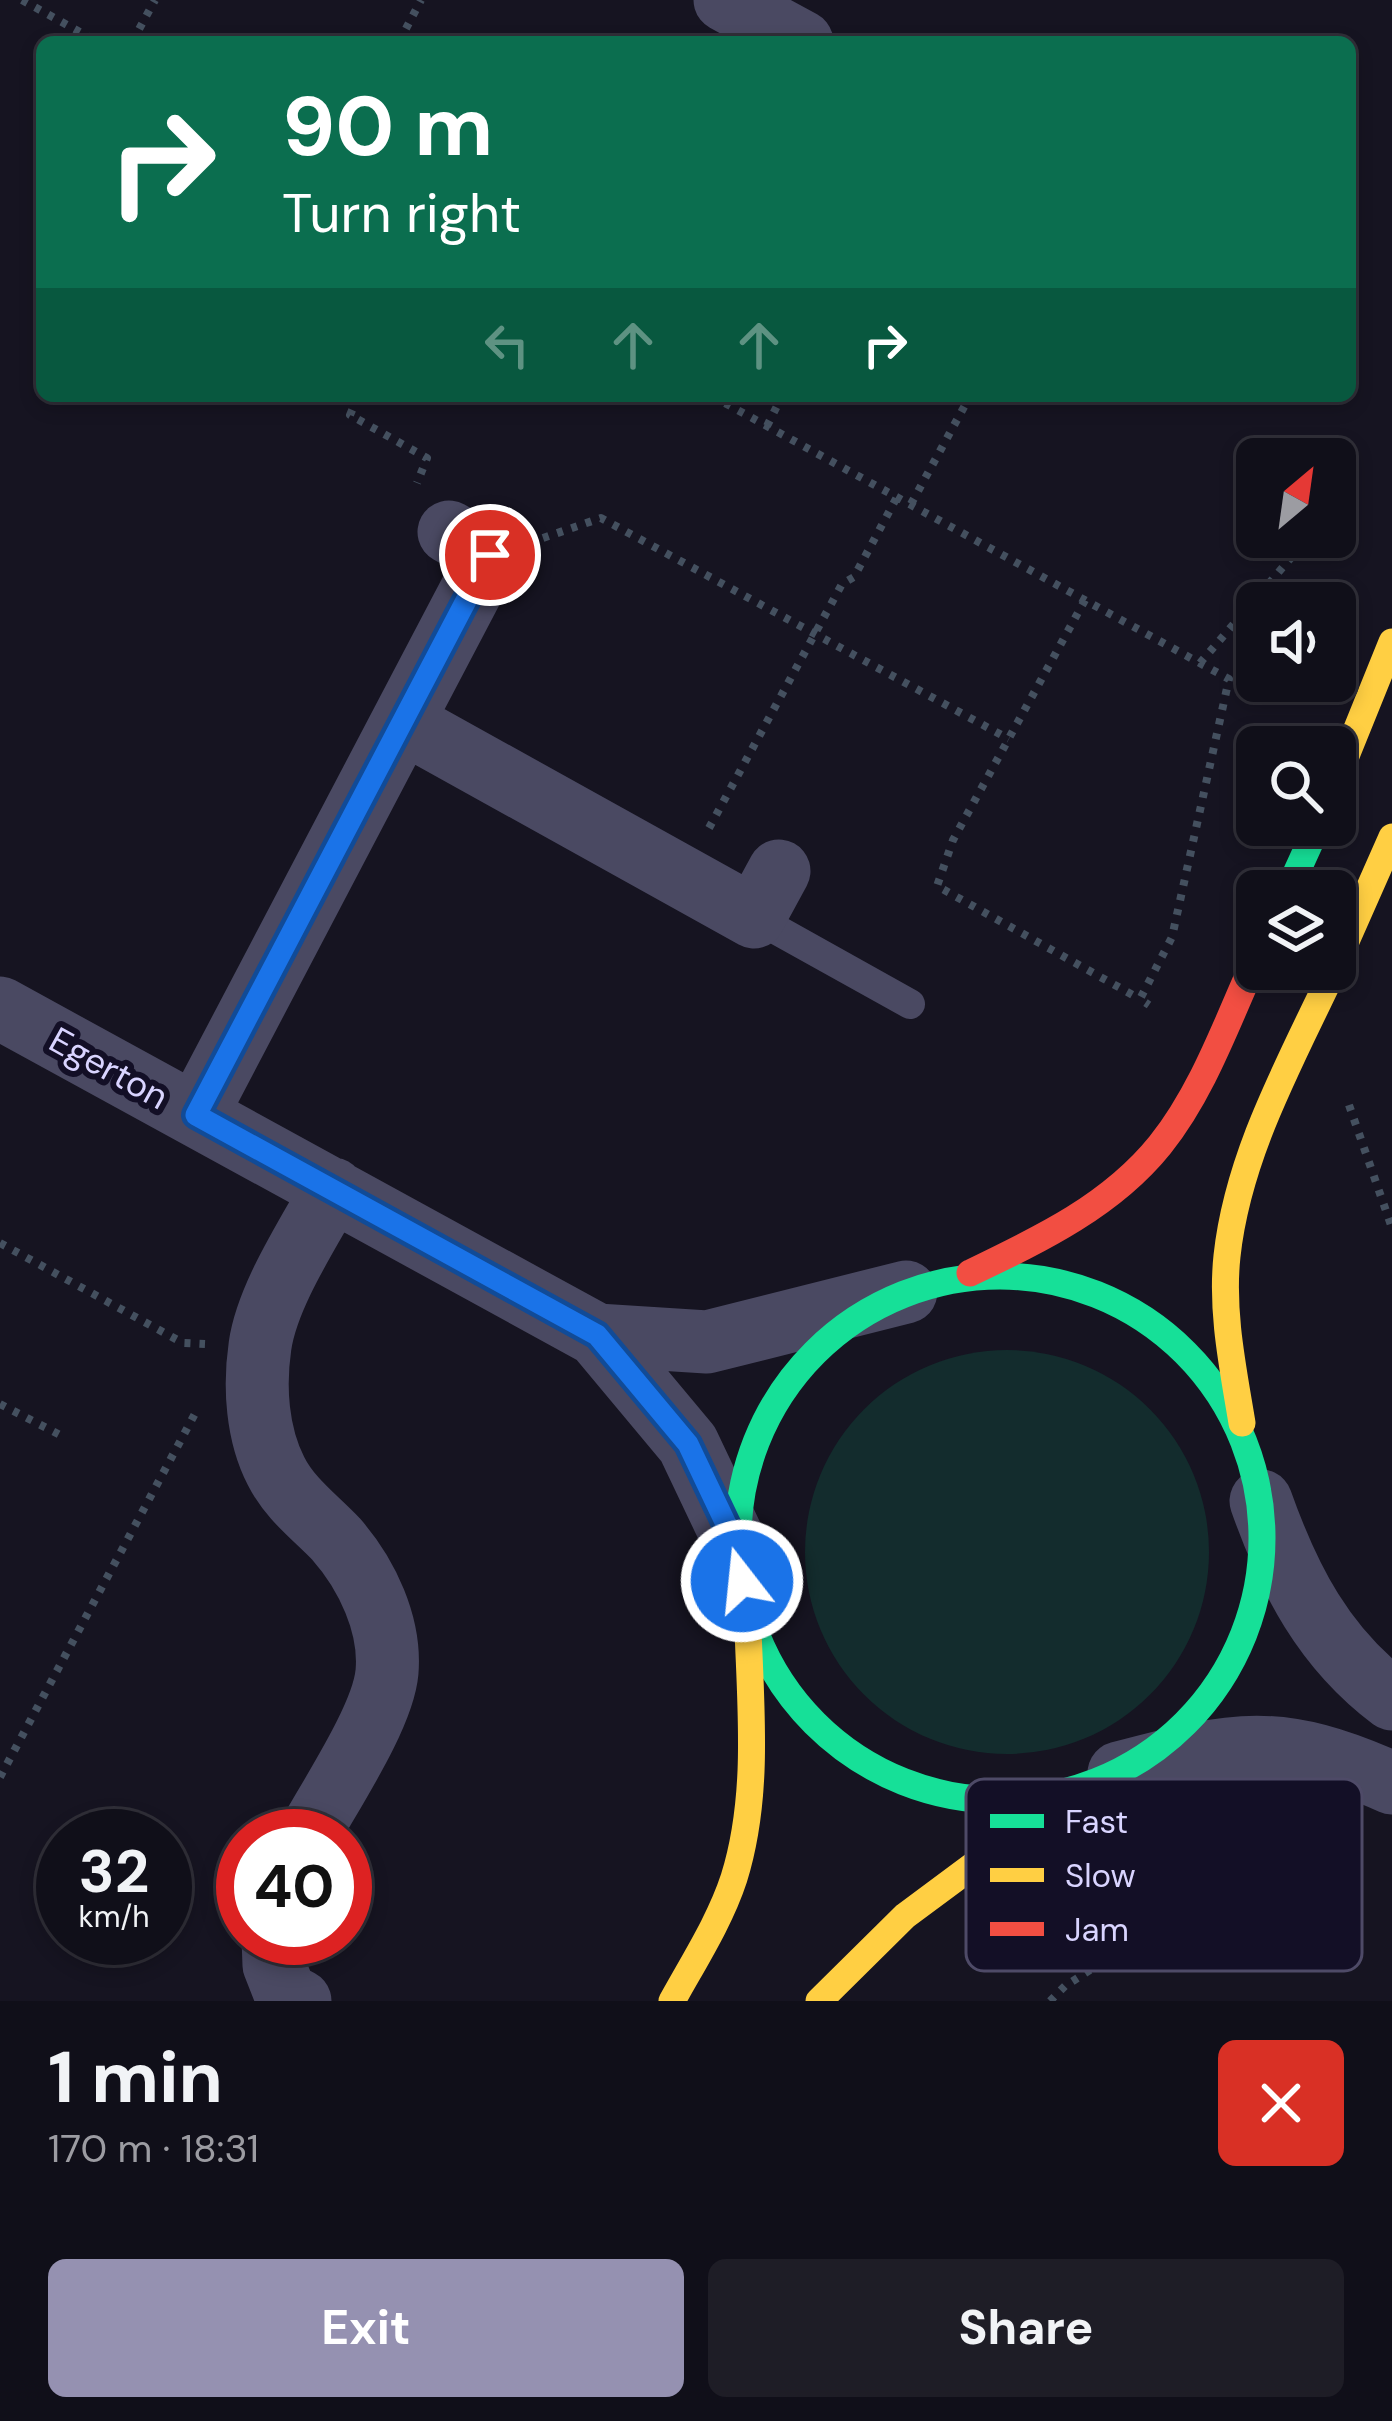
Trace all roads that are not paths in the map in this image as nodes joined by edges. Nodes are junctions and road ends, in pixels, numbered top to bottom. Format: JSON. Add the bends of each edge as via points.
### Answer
{"nodes":[{"id":1,"x":725,"y":0,"type":"edge"},
{"id":2,"x":791,"y":36,"type":"edge"},
{"id":3,"x":470,"y":544,"type":"road end"},
{"id":4,"x":1392,"y":642,"type":"edge"},
{"id":5,"x":403,"y":722,"type":"junction"},
{"id":6,"x":1356,"y":731,"type":"edge"},
{"id":7,"x":1392,"y":837,"type":"edge"},
{"id":8,"x":767,"y":894,"type":"joint"},
{"id":9,"x":1356,"y":918,"type":"edge"},
{"id":10,"x":1241,"y":990,"type":"edge"},
{"id":11,"x":1324,"y":990,"type":"edge"},
{"id":12,"x":910,"y":1004,"type":"dead end"},
{"id":13,"x":0,"y":1008,"type":"edge"},
{"id":14,"x":196,"y":1115,"type":"junction"},
{"id":15,"x":332,"y":1189,"type":"junction"},
{"id":16,"x":934,"y":1285,"type":"junction"},
{"id":17,"x":597,"y":1335,"type":"junction"},
{"id":18,"x":1244,"y":1437,"type":"junction"},
{"id":19,"x":1261,"y":1501,"type":"junction"},
{"id":20,"x":737,"y":1547,"type":"junction"},
{"id":21,"x":747,"y":1614,"type":"junction"},
{"id":22,"x":1392,"y":1699,"type":"edge"},
{"id":23,"x":1101,"y":1779,"type":"edge"},
{"id":24,"x":1110,"y":1779,"type":"edge"},
{"id":25,"x":1392,"y":1783,"type":"edge"},
{"id":26,"x":966,"y":1797,"type":"edge"},
{"id":27,"x":323,"y":1809,"type":"edge"},
{"id":28,"x":966,"y":1874,"type":"edge"},
{"id":29,"x":672,"y":2001,"type":"edge"},
{"id":30,"x":819,"y":2001,"type":"edge"}],
"edges":[{"from":1,"to":2,"type":"street"},
{"from":3,"to":5,"type":"street"},
{"from":4,"to":6,"type":"street"},
{"from":5,"to":8,"type":"street","via":[[682,877]]},
{"from":5,"to":14,"type":"street"},
{"from":7,"to":9,"type":"street"},
{"from":8,"to":12,"type":"lane"},
{"from":10,"to":16,"type":"street","via":[[1180,1116],[1145,1162],[1057,1232]]},
{"from":11,"to":18,"type":"street","via":[[1234,1208],[1226,1303]]},
{"from":13,"to":14,"type":"street","name":"Egerton"},
{"from":14,"to":15,"type":"street","name":"Egerton"},
{"from":15,"to":17,"type":"street","name":"Egerton"},
{"from":15,"to":27,"type":"street","via":[[242,1344],[276,1471],[359,1570],[385,1637],[379,1705]]},
{"from":16,"to":17,"type":"street","name":"Egerton","via":[[707,1342]]},
{"from":16,"to":18,"type":"street","via":[[1031,1277],[1098,1294],[1159,1329],[1208,1377]]},
{"from":16,"to":20,"type":"street","via":[[835,1333],[780,1393],[746,1467]]},
{"from":17,"to":20,"type":"street","name":"Egerton","via":[[688,1444]]},
{"from":18,"to":19,"type":"street"},
{"from":19,"to":22,"type":"street","via":[[1279,1553],[1324,1633]]},
{"from":19,"to":23,"type":"street","via":[[1260,1582],[1234,1660],[1186,1726]]},
{"from":20,"to":21,"type":"street"},
{"from":21,"to":26,"type":"street","via":[[783,1688],[839,1746],[910,1786]]},
{"from":21,"to":29,"type":"street","via":[[751,1761],[735,1876]]},
{"from":24,"to":25,"type":"street","via":[[1259,1745],[1330,1757]]},
{"from":28,"to":30,"type":"street","via":[[909,1914]]}]}
